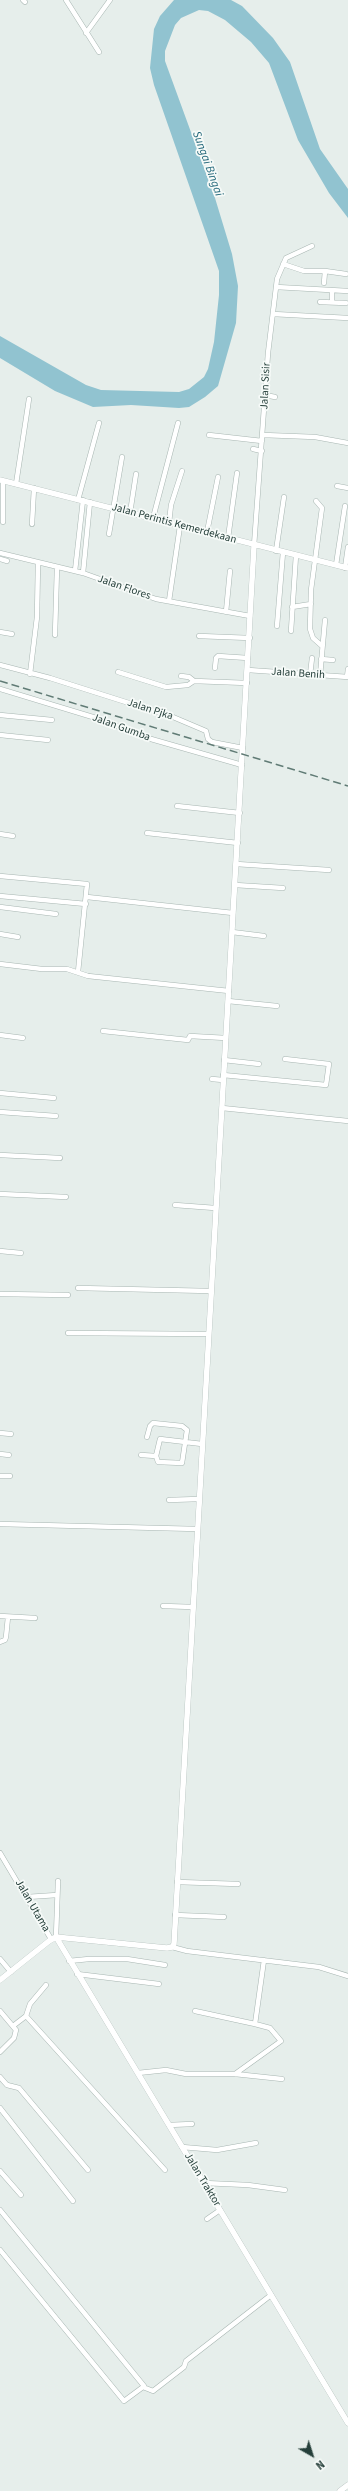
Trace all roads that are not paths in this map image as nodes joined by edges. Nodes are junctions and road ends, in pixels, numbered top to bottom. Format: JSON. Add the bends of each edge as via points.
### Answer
{"nodes":[{"id":1,"x":66,"y":0,"type":"edge"},
{"id":2,"x":110,"y":0,"type":"edge"},
{"id":3,"x":86,"y":32,"type":"junction"},
{"id":4,"x":99,"y":52,"type":"dead end"},
{"id":5,"x":312,"y":246,"type":"dead end"},
{"id":6,"x":283,"y":264,"type":"junction"},
{"id":7,"x":325,"y":271,"type":"junction"},
{"id":8,"x":346,"y":274,"type":"dead end"},
{"id":9,"x":324,"y":283,"type":"dead end"},
{"id":10,"x":276,"y":287,"type":"junction"},
{"id":11,"x":332,"y":290,"type":"junction"},
{"id":12,"x":348,"y":291,"type":"edge"},
{"id":13,"x":320,"y":302,"type":"dead end"},
{"id":14,"x":332,"y":302,"type":"junction"},
{"id":15,"x":346,"y":303,"type":"dead end"},
{"id":16,"x":273,"y":314,"type":"junction"},
{"id":17,"x":348,"y":318,"type":"edge"},
{"id":18,"x":265,"y":396,"type":"junction"},
{"id":19,"x":275,"y":397,"type":"dead end"},
{"id":20,"x":29,"y":399,"type":"dead end"},
{"id":21,"x":100,"y":423,"type":"dead end"},
{"id":22,"x":178,"y":423,"type":"dead end"},
{"id":23,"x":209,"y":435,"type":"dead end"},
{"id":24,"x":263,"y":435,"type":"junction"},
{"id":25,"x":262,"y":441,"type":"junction"},
{"id":26,"x":348,"y":443,"type":"edge"},
{"id":27,"x":253,"y":449,"type":"dead end"},
{"id":28,"x":262,"y":451,"type":"junction"},
{"id":29,"x":122,"y":457,"type":"dead end"},
{"id":30,"x":182,"y":471,"type":"dead end"},
{"id":31,"x":237,"y":473,"type":"dead end"},
{"id":32,"x":136,"y":474,"type":"dead end"},
{"id":33,"x":218,"y":477,"type":"dead end"},
{"id":34,"x":2,"y":480,"type":"edge"},
{"id":35,"x":16,"y":484,"type":"junction"},
{"id":36,"x":337,"y":486,"type":"dead end"},
{"id":37,"x":34,"y":488,"type":"junction"},
{"id":38,"x":348,"y":488,"type":"edge"},
{"id":39,"x":284,"y":497,"type":"dead end"},
{"id":40,"x":80,"y":500,"type":"junction"},
{"id":41,"x":316,"y":501,"type":"dead end"},
{"id":42,"x":90,"y":502,"type":"junction"},
{"id":43,"x":345,"y":506,"type":"dead end"},
{"id":44,"x":114,"y":509,"type":"junction"},
{"id":45,"x":130,"y":513,"type":"junction"},
{"id":46,"x":153,"y":518,"type":"junction"},
{"id":47,"x":3,"y":522,"type":"dead end"},
{"id":48,"x":169,"y":523,"type":"junction"},
{"id":49,"x":32,"y":524,"type":"dead end"},
{"id":50,"x":180,"y":526,"type":"junction"},
{"id":51,"x":207,"y":532,"type":"junction"},
{"id":52,"x":109,"y":534,"type":"dead end"},
{"id":53,"x":228,"y":538,"type":"junction"},
{"id":54,"x":254,"y":546,"type":"junction"},
{"id":55,"x":348,"y":547,"type":"edge"},
{"id":56,"x":276,"y":550,"type":"junction"},
{"id":57,"x":283,"y":552,"type":"junction"},
{"id":58,"x":0,"y":553,"type":"edge"},
{"id":59,"x":296,"y":555,"type":"junction"},
{"id":60,"x":0,"y":560,"type":"edge"},
{"id":61,"x":315,"y":560,"type":"junction"},
{"id":62,"x":7,"y":561,"type":"dead end"},
{"id":63,"x":38,"y":563,"type":"junction"},
{"id":64,"x":336,"y":565,"type":"junction"},
{"id":65,"x":57,"y":568,"type":"junction"},
{"id":66,"x":346,"y":568,"type":"edge"},
{"id":67,"x":75,"y":571,"type":"junction"},
{"id":68,"x":230,"y":571,"type":"dead end"},
{"id":69,"x":83,"y":574,"type":"junction"},
{"id":70,"x":169,"y":601,"type":"junction"},
{"id":71,"x":311,"y":604,"type":"junction"},
{"id":72,"x":292,"y":607,"type":"junction"},
{"id":73,"x":226,"y":612,"type":"junction"},
{"id":74,"x":250,"y":616,"type":"junction"},
{"id":75,"x":325,"y":620,"type":"dead end"},
{"id":76,"x":277,"y":626,"type":"dead end"},
{"id":77,"x":290,"y":631,"type":"dead end"},
{"id":78,"x":0,"y":632,"type":"edge"},
{"id":79,"x":12,"y":634,"type":"dead end"},
{"id":80,"x":55,"y":634,"type":"dead end"},
{"id":81,"x":199,"y":636,"type":"dead end"},
{"id":82,"x":250,"y":638,"type":"junction"},
{"id":83,"x":322,"y":646,"type":"junction"},
{"id":84,"x":248,"y":658,"type":"junction"},
{"id":85,"x":312,"y":658,"type":"dead end"},
{"id":86,"x":321,"y":659,"type":"junction"},
{"id":87,"x":333,"y":660,"type":"dead end"},
{"id":88,"x":0,"y":665,"type":"edge"},
{"id":89,"x":215,"y":668,"type":"dead end"},
{"id":90,"x":348,"y":669,"type":"edge"},
{"id":91,"x":248,"y":670,"type":"junction"},
{"id":92,"x":118,"y":672,"type":"dead end"},
{"id":93,"x":30,"y":674,"type":"junction"},
{"id":94,"x":310,"y":675,"type":"junction"},
{"id":95,"x":181,"y":676,"type":"dead end"},
{"id":96,"x":320,"y":676,"type":"junction"},
{"id":97,"x":347,"y":677,"type":"edge"},
{"id":98,"x":194,"y":681,"type":"junction"},
{"id":99,"x":247,"y":683,"type":"junction"},
{"id":100,"x":0,"y":689,"type":"edge"},
{"id":101,"x":0,"y":715,"type":"edge"},
{"id":102,"x":52,"y":720,"type":"dead end"},
{"id":103,"x":0,"y":735,"type":"edge"},
{"id":104,"x":48,"y":740,"type":"dead end"},
{"id":105,"x":243,"y":748,"type":"junction"},
{"id":106,"x":242,"y":765,"type":"junction"},
{"id":107,"x":177,"y":806,"type":"dead end"},
{"id":108,"x":240,"y":813,"type":"junction"},
{"id":109,"x":147,"y":832,"type":"dead end"},
{"id":110,"x":0,"y":834,"type":"edge"},
{"id":111,"x":12,"y":836,"type":"dead end"},
{"id":112,"x":238,"y":843,"type":"junction"},
{"id":113,"x":236,"y":864,"type":"junction"},
{"id":114,"x":329,"y":870,"type":"dead end"},
{"id":115,"x":0,"y":876,"type":"edge"},
{"id":116,"x":235,"y":885,"type":"junction"},
{"id":117,"x":283,"y":888,"type":"dead end"},
{"id":118,"x":0,"y":896,"type":"edge"},
{"id":119,"x":87,"y":897,"type":"junction"},
{"id":120,"x":86,"y":904,"type":"junction"},
{"id":121,"x":0,"y":907,"type":"edge"},
{"id":122,"x":233,"y":913,"type":"junction"},
{"id":123,"x":56,"y":914,"type":"dead end"},
{"id":124,"x":232,"y":932,"type":"junction"},
{"id":125,"x":0,"y":934,"type":"edge"},
{"id":126,"x":264,"y":936,"type":"dead end"},
{"id":127,"x":18,"y":937,"type":"dead end"},
{"id":128,"x":0,"y":964,"type":"edge"},
{"id":129,"x":78,"y":972,"type":"junction"},
{"id":130,"x":228,"y":991,"type":"junction"},
{"id":131,"x":228,"y":1001,"type":"junction"},
{"id":132,"x":277,"y":1006,"type":"dead end"},
{"id":133,"x":103,"y":1031,"type":"dead end"},
{"id":134,"x":0,"y":1035,"type":"edge"},
{"id":135,"x":23,"y":1038,"type":"dead end"},
{"id":136,"x":226,"y":1038,"type":"junction"},
{"id":137,"x":285,"y":1059,"type":"dead end"},
{"id":138,"x":224,"y":1060,"type":"junction"},
{"id":139,"x":259,"y":1064,"type":"dead end"},
{"id":140,"x":223,"y":1078,"type":"junction"},
{"id":141,"x":212,"y":1079,"type":"dead end"},
{"id":142,"x":0,"y":1093,"type":"edge"},
{"id":143,"x":54,"y":1098,"type":"dead end"},
{"id":144,"x":222,"y":1108,"type":"junction"},
{"id":145,"x":0,"y":1112,"type":"edge"},
{"id":146,"x":56,"y":1116,"type":"dead end"},
{"id":147,"x":348,"y":1121,"type":"edge"},
{"id":148,"x":0,"y":1155,"type":"edge"},
{"id":149,"x":60,"y":1158,"type":"dead end"},
{"id":150,"x":0,"y":1194,"type":"edge"},
{"id":151,"x":66,"y":1197,"type":"dead end"},
{"id":152,"x":175,"y":1205,"type":"dead end"},
{"id":153,"x":215,"y":1208,"type":"junction"},
{"id":154,"x":0,"y":1251,"type":"edge"},
{"id":155,"x":21,"y":1253,"type":"dead end"},
{"id":156,"x":78,"y":1288,"type":"dead end"},
{"id":157,"x":210,"y":1291,"type":"junction"},
{"id":158,"x":0,"y":1294,"type":"edge"},
{"id":159,"x":68,"y":1295,"type":"dead end"},
{"id":160,"x":68,"y":1333,"type":"dead end"},
{"id":161,"x":208,"y":1334,"type":"junction"},
{"id":162,"x":0,"y":1433,"type":"edge"},
{"id":163,"x":11,"y":1434,"type":"dead end"},
{"id":164,"x":147,"y":1437,"type":"dead end"},
{"id":165,"x":184,"y":1442,"type":"junction"},
{"id":166,"x":202,"y":1444,"type":"junction"},
{"id":167,"x":0,"y":1454,"type":"edge"},
{"id":168,"x":141,"y":1455,"type":"dead end"},
{"id":169,"x":9,"y":1456,"type":"dead end"},
{"id":170,"x":156,"y":1456,"type":"junction"},
{"id":171,"x":0,"y":1476,"type":"edge"},
{"id":172,"x":10,"y":1476,"type":"dead end"},
{"id":173,"x":199,"y":1499,"type":"junction"},
{"id":174,"x":169,"y":1500,"type":"dead end"},
{"id":175,"x":0,"y":1524,"type":"edge"},
{"id":176,"x":197,"y":1529,"type":"junction"},
{"id":177,"x":163,"y":1606,"type":"dead end"},
{"id":178,"x":193,"y":1607,"type":"junction"},
{"id":179,"x":0,"y":1616,"type":"edge"},
{"id":180,"x":8,"y":1617,"type":"junction"},
{"id":181,"x":35,"y":1618,"type":"dead end"},
{"id":182,"x":0,"y":1642,"type":"edge"},
{"id":183,"x":0,"y":1853,"type":"edge"},
{"id":184,"x":58,"y":1881,"type":"dead end"},
{"id":185,"x":177,"y":1882,"type":"junction"},
{"id":186,"x":238,"y":1884,"type":"dead end"},
{"id":187,"x":57,"y":1895,"type":"junction"},
{"id":188,"x":26,"y":1896,"type":"junction"},
{"id":189,"x":175,"y":1915,"type":"junction"},
{"id":190,"x":224,"y":1917,"type":"dead end"},
{"id":191,"x":54,"y":1938,"type":"junction"},
{"id":192,"x":172,"y":1947,"type":"junction"},
{"id":193,"x":0,"y":1959,"type":"edge"},
{"id":194,"x":264,"y":1960,"type":"junction"},
{"id":195,"x":69,"y":1961,"type":"junction"},
{"id":196,"x":165,"y":1965,"type":"dead end"},
{"id":197,"x":11,"y":1972,"type":"junction"},
{"id":198,"x":77,"y":1974,"type":"junction"},
{"id":199,"x":348,"y":1976,"type":"edge"},
{"id":200,"x":0,"y":1980,"type":"edge"},
{"id":201,"x":159,"y":1984,"type":"dead end"},
{"id":202,"x":46,"y":1985,"type":"dead end"},
{"id":203,"x":0,"y":2011,"type":"edge"},
{"id":204,"x":195,"y":2011,"type":"dead end"},
{"id":205,"x":26,"y":2016,"type":"junction"},
{"id":206,"x":255,"y":2024,"type":"junction"},
{"id":207,"x":13,"y":2026,"type":"junction"},
{"id":208,"x":0,"y":2052,"type":"edge"},
{"id":209,"x":138,"y":2073,"type":"junction"},
{"id":210,"x":235,"y":2074,"type":"junction"},
{"id":211,"x":0,"y":2077,"type":"edge"},
{"id":212,"x":282,"y":2079,"type":"dead end"},
{"id":213,"x":0,"y":2108,"type":"edge"},
{"id":214,"x":169,"y":2124,"type":"junction"},
{"id":215,"x":192,"y":2124,"type":"dead end"},
{"id":216,"x":256,"y":2143,"type":"dead end"},
{"id":217,"x":182,"y":2147,"type":"junction"},
{"id":218,"x":88,"y":2170,"type":"dead end"},
{"id":219,"x":165,"y":2170,"type":"dead end"},
{"id":220,"x":0,"y":2171,"type":"edge"},
{"id":221,"x":204,"y":2183,"type":"junction"},
{"id":222,"x":285,"y":2190,"type":"dead end"},
{"id":223,"x":21,"y":2195,"type":"dead end"},
{"id":224,"x":73,"y":2201,"type":"dead end"},
{"id":225,"x":0,"y":2210,"type":"edge"},
{"id":226,"x":220,"y":2210,"type":"junction"},
{"id":227,"x":207,"y":2219,"type":"dead end"},
{"id":228,"x":0,"y":2250,"type":"edge"},
{"id":229,"x":271,"y":2295,"type":"junction"},
{"id":230,"x":144,"y":2386,"type":"junction"},
{"id":231,"x":348,"y":2423,"type":"edge"},
{"id":232,"x":348,"y":2485,"type":"edge"},
{"id":233,"x":340,"y":2491,"type":"edge"}],
"edges":[{"from":1,"to":3,"type":"street"},
{"from":2,"to":3,"type":"street"},
{"from":3,"to":4,"type":"street"},
{"from":5,"to":6,"type":"street","via":[[289,256]]},
{"from":6,"to":7,"type":"street","via":[[304,271]]},
{"from":6,"to":10,"type":"street","name":"Jalan Sisir"},
{"from":7,"to":8,"type":"street"},
{"from":7,"to":9,"type":"street"},
{"from":10,"to":11,"type":"street"},
{"from":10,"to":16,"type":"street","name":"Jalan Sisir"},
{"from":11,"to":12,"type":"street"},
{"from":11,"to":14,"type":"street"},
{"from":13,"to":14,"type":"street"},
{"from":14,"to":15,"type":"street"},
{"from":16,"to":17,"type":"street"},
{"from":16,"to":18,"type":"street","name":"Jalan Sisir"},
{"from":18,"to":19,"type":"street"},
{"from":18,"to":24,"type":"street","name":"Jalan Sisir"},
{"from":20,"to":35,"type":"street"},
{"from":21,"to":40,"type":"street"},
{"from":22,"to":46,"type":"street"},
{"from":23,"to":25,"type":"street"},
{"from":24,"to":25,"type":"street","name":"Jalan Sisir"},
{"from":24,"to":26,"type":"street","via":[[315,437]]},
{"from":25,"to":28,"type":"street","name":"Jalan Sisir"},
{"from":27,"to":28,"type":"street"},
{"from":28,"to":54,"type":"street","name":"Jalan Sisir"},
{"from":29,"to":44,"type":"street"},
{"from":30,"to":48,"type":"street","via":[[171,505]]},
{"from":31,"to":53,"type":"street"},
{"from":32,"to":45,"type":"street"},
{"from":33,"to":51,"type":"street"},
{"from":34,"to":35,"type":"street","name":"Jalan Perintis Kemerdekaan"},
{"from":34,"to":47,"type":"street"},
{"from":35,"to":37,"type":"street","name":"Jalan Perintis Kemerdekaan"},
{"from":36,"to":38,"type":"street"},
{"from":37,"to":40,"type":"street","name":"Jalan Perintis Kemerdekaan"},
{"from":37,"to":49,"type":"street"},
{"from":39,"to":56,"type":"street"},
{"from":40,"to":42,"type":"street","name":"Jalan Perintis Kemerdekaan"},
{"from":40,"to":67,"type":"street"},
{"from":41,"to":61,"type":"street","via":[[322,508]]},
{"from":42,"to":44,"type":"street","name":"Jalan Perintis Kemerdekaan"},
{"from":42,"to":69,"type":"street"},
{"from":43,"to":64,"type":"street"},
{"from":44,"to":45,"type":"street","name":"Jalan Perintis Kemerdekaan"},
{"from":44,"to":52,"type":"street"},
{"from":45,"to":46,"type":"street","name":"Jalan Perintis Kemerdekaan"},
{"from":46,"to":48,"type":"street","name":"Jalan Perintis Kemerdekaan"},
{"from":48,"to":50,"type":"street","name":"Jalan Perintis Kemerdekaan"},
{"from":50,"to":51,"type":"street","name":"Jalan Perintis Kemerdekaan"},
{"from":50,"to":70,"type":"street"},
{"from":51,"to":53,"type":"street","name":"Jalan Perintis Kemerdekaan"},
{"from":53,"to":54,"type":"street","name":"Jalan Perintis Kemerdekaan"},
{"from":54,"to":56,"type":"street","name":"Jalan Perintis Kemerdekaan"},
{"from":54,"to":74,"type":"street"},
{"from":55,"to":66,"type":"street"},
{"from":56,"to":57,"type":"street","name":"Jalan Perintis Kemerdekaan"},
{"from":57,"to":59,"type":"street","name":"Jalan Perintis Kemerdekaan"},
{"from":57,"to":76,"type":"street"},
{"from":58,"to":63,"type":"street","name":"Jalan Flores"},
{"from":59,"to":61,"type":"street","name":"Jalan Perintis Kemerdekaan"},
{"from":59,"to":72,"type":"street"},
{"from":60,"to":62,"type":"street"},
{"from":61,"to":64,"type":"street","name":"Jalan Perintis Kemerdekaan"},
{"from":61,"to":71,"type":"street"},
{"from":63,"to":65,"type":"street","name":"Jalan Flores"},
{"from":63,"to":93,"type":"street","via":[[37,617]]},
{"from":64,"to":66,"type":"street","name":"Jalan Perintis Kemerdekaan"},
{"from":65,"to":67,"type":"street","name":"Jalan Flores"},
{"from":65,"to":80,"type":"street"},
{"from":67,"to":69,"type":"street","name":"Jalan Flores"},
{"from":68,"to":73,"type":"street"},
{"from":69,"to":70,"type":"street","name":"Jalan Flores","via":[[126,590]]},
{"from":70,"to":73,"type":"street","name":"Jalan Flores"},
{"from":71,"to":72,"type":"street"},
{"from":71,"to":83,"type":"street","via":[[311,634]]},
{"from":72,"to":77,"type":"street"},
{"from":73,"to":74,"type":"street","name":"Jalan Flores"},
{"from":74,"to":82,"type":"street"},
{"from":75,"to":83,"type":"street"},
{"from":78,"to":79,"type":"street"},
{"from":81,"to":82,"type":"street"},
{"from":82,"to":84,"type":"street"},
{"from":83,"to":86,"type":"street"},
{"from":84,"to":89,"type":"street","via":[[218,656]]},
{"from":84,"to":91,"type":"street"},
{"from":85,"to":94,"type":"street"},
{"from":86,"to":87,"type":"street"},
{"from":86,"to":96,"type":"street"},
{"from":88,"to":93,"type":"street"},
{"from":90,"to":97,"type":"street"},
{"from":91,"to":94,"type":"street","name":"Jalan Benih"},
{"from":91,"to":99,"type":"street"},
{"from":92,"to":98,"type":"street","via":[[166,687],[188,685]]},
{"from":93,"to":105,"type":"street","name":"Jalan Pjka","via":[[173,717],[206,731],[208,739],[212,742]]},
{"from":94,"to":96,"type":"street","name":"Jalan Benih"},
{"from":95,"to":98,"type":"street"},
{"from":96,"to":97,"type":"street","name":"Jalan Benih"},
{"from":98,"to":99,"type":"street"},
{"from":99,"to":105,"type":"street"},
{"from":100,"to":106,"type":"street","name":"Jalan Gumba"},
{"from":101,"to":102,"type":"street"},
{"from":103,"to":104,"type":"street"},
{"from":105,"to":106,"type":"street"},
{"from":106,"to":108,"type":"street"},
{"from":107,"to":108,"type":"street"},
{"from":108,"to":112,"type":"street"},
{"from":109,"to":112,"type":"street"},
{"from":110,"to":111,"type":"street"},
{"from":112,"to":113,"type":"street"},
{"from":113,"to":114,"type":"street"},
{"from":113,"to":116,"type":"street"},
{"from":115,"to":119,"type":"street","via":[[84,883],[88,886]]},
{"from":116,"to":117,"type":"street"},
{"from":116,"to":122,"type":"street"},
{"from":118,"to":120,"type":"street"},
{"from":119,"to":120,"type":"street"},
{"from":119,"to":122,"type":"street"},
{"from":120,"to":129,"type":"street"},
{"from":121,"to":123,"type":"street"},
{"from":122,"to":124,"type":"street"},
{"from":124,"to":126,"type":"street"},
{"from":124,"to":130,"type":"street"},
{"from":125,"to":127,"type":"street"},
{"from":128,"to":129,"type":"street","via":[[42,969],[67,968]]},
{"from":129,"to":130,"type":"street","via":[[88,976]]},
{"from":130,"to":131,"type":"street"},
{"from":131,"to":132,"type":"street"},
{"from":131,"to":136,"type":"street"},
{"from":133,"to":136,"type":"street","via":[[188,1040],[190,1036]]},
{"from":134,"to":135,"type":"street"},
{"from":136,"to":138,"type":"street"},
{"from":137,"to":140,"type":"street","via":[[329,1064],[326,1085]]},
{"from":138,"to":139,"type":"street"},
{"from":138,"to":140,"type":"street"},
{"from":140,"to":141,"type":"street"},
{"from":140,"to":144,"type":"street"},
{"from":142,"to":143,"type":"street"},
{"from":144,"to":147,"type":"street"},
{"from":144,"to":153,"type":"street"},
{"from":145,"to":146,"type":"street"},
{"from":148,"to":149,"type":"street"},
{"from":150,"to":151,"type":"street"},
{"from":152,"to":153,"type":"street"},
{"from":153,"to":157,"type":"street"},
{"from":154,"to":155,"type":"street"},
{"from":156,"to":157,"type":"street"},
{"from":157,"to":161,"type":"street"},
{"from":158,"to":159,"type":"street"},
{"from":160,"to":161,"type":"street"},
{"from":161,"to":166,"type":"street"},
{"from":162,"to":163,"type":"street"},
{"from":164,"to":165,"type":"street","via":[[150,1426],[154,1423],[182,1426],[187,1430]]},
{"from":165,"to":166,"type":"street"},
{"from":165,"to":170,"type":"street","via":[[160,1439]]},
{"from":165,"to":170,"type":"street","via":[[182,1463],[158,1462]]},
{"from":166,"to":173,"type":"street"},
{"from":167,"to":169,"type":"street"},
{"from":168,"to":170,"type":"street"},
{"from":171,"to":172,"type":"street"},
{"from":173,"to":174,"type":"street"},
{"from":173,"to":176,"type":"street"},
{"from":175,"to":176,"type":"street"},
{"from":176,"to":178,"type":"street"},
{"from":177,"to":178,"type":"street"},
{"from":178,"to":185,"type":"street"},
{"from":179,"to":180,"type":"street"},
{"from":180,"to":181,"type":"street"},
{"from":180,"to":182,"type":"street","via":[[6,1637]]},
{"from":183,"to":188,"type":"street","name":"Jalan Utama"},
{"from":184,"to":187,"type":"street"},
{"from":185,"to":186,"type":"street"},
{"from":185,"to":189,"type":"street"},
{"from":187,"to":188,"type":"street"},
{"from":187,"to":191,"type":"street"},
{"from":188,"to":191,"type":"street","name":"Jalan Utama"},
{"from":189,"to":190,"type":"street"},
{"from":189,"to":192,"type":"street"},
{"from":191,"to":192,"type":"street"},
{"from":191,"to":195,"type":"street","name":"Jalan Traktor"},
{"from":191,"to":197,"type":"street"},
{"from":192,"to":194,"type":"street"},
{"from":193,"to":197,"type":"street"},
{"from":194,"to":199,"type":"street","via":[[318,1967]]},
{"from":194,"to":206,"type":"street"},
{"from":195,"to":196,"type":"street","via":[[127,1959]]},
{"from":195,"to":198,"type":"street","name":"Jalan Traktor"},
{"from":197,"to":200,"type":"street"},
{"from":198,"to":201,"type":"street"},
{"from":198,"to":209,"type":"street","name":"Jalan Traktor"},
{"from":202,"to":205,"type":"street","via":[[30,2004]]},
{"from":203,"to":207,"type":"street"},
{"from":204,"to":206,"type":"street"},
{"from":205,"to":207,"type":"street"},
{"from":205,"to":219,"type":"street"},
{"from":206,"to":210,"type":"street","via":[[270,2028],[280,2041]]},
{"from":207,"to":208,"type":"street","via":[[16,2030],[14,2038]]},
{"from":209,"to":210,"type":"street","via":[[166,2070],[186,2074]]},
{"from":209,"to":214,"type":"street","name":"Jalan Traktor"},
{"from":210,"to":212,"type":"street"},
{"from":211,"to":218,"type":"street","via":[[7,2085],[19,2088]]},
{"from":213,"to":224,"type":"street"},
{"from":214,"to":215,"type":"street"},
{"from":214,"to":217,"type":"street","name":"Jalan Traktor"},
{"from":216,"to":217,"type":"street","via":[[217,2150]]},
{"from":217,"to":221,"type":"street","name":"Jalan Traktor"},
{"from":220,"to":223,"type":"street"},
{"from":221,"to":222,"type":"street"},
{"from":221,"to":226,"type":"street","name":"Jalan Traktor"},
{"from":225,"to":230,"type":"street"},
{"from":226,"to":227,"type":"street"},
{"from":226,"to":229,"type":"street","name":"Jalan Traktor"},
{"from":228,"to":230,"type":"street","via":[[122,2400],[125,2401]]},
{"from":229,"to":230,"type":"street","via":[[186,2361],[184,2367],[153,2391]]},
{"from":229,"to":231,"type":"street","name":"Jalan Traktor"},
{"from":232,"to":233,"type":"street"}]}
